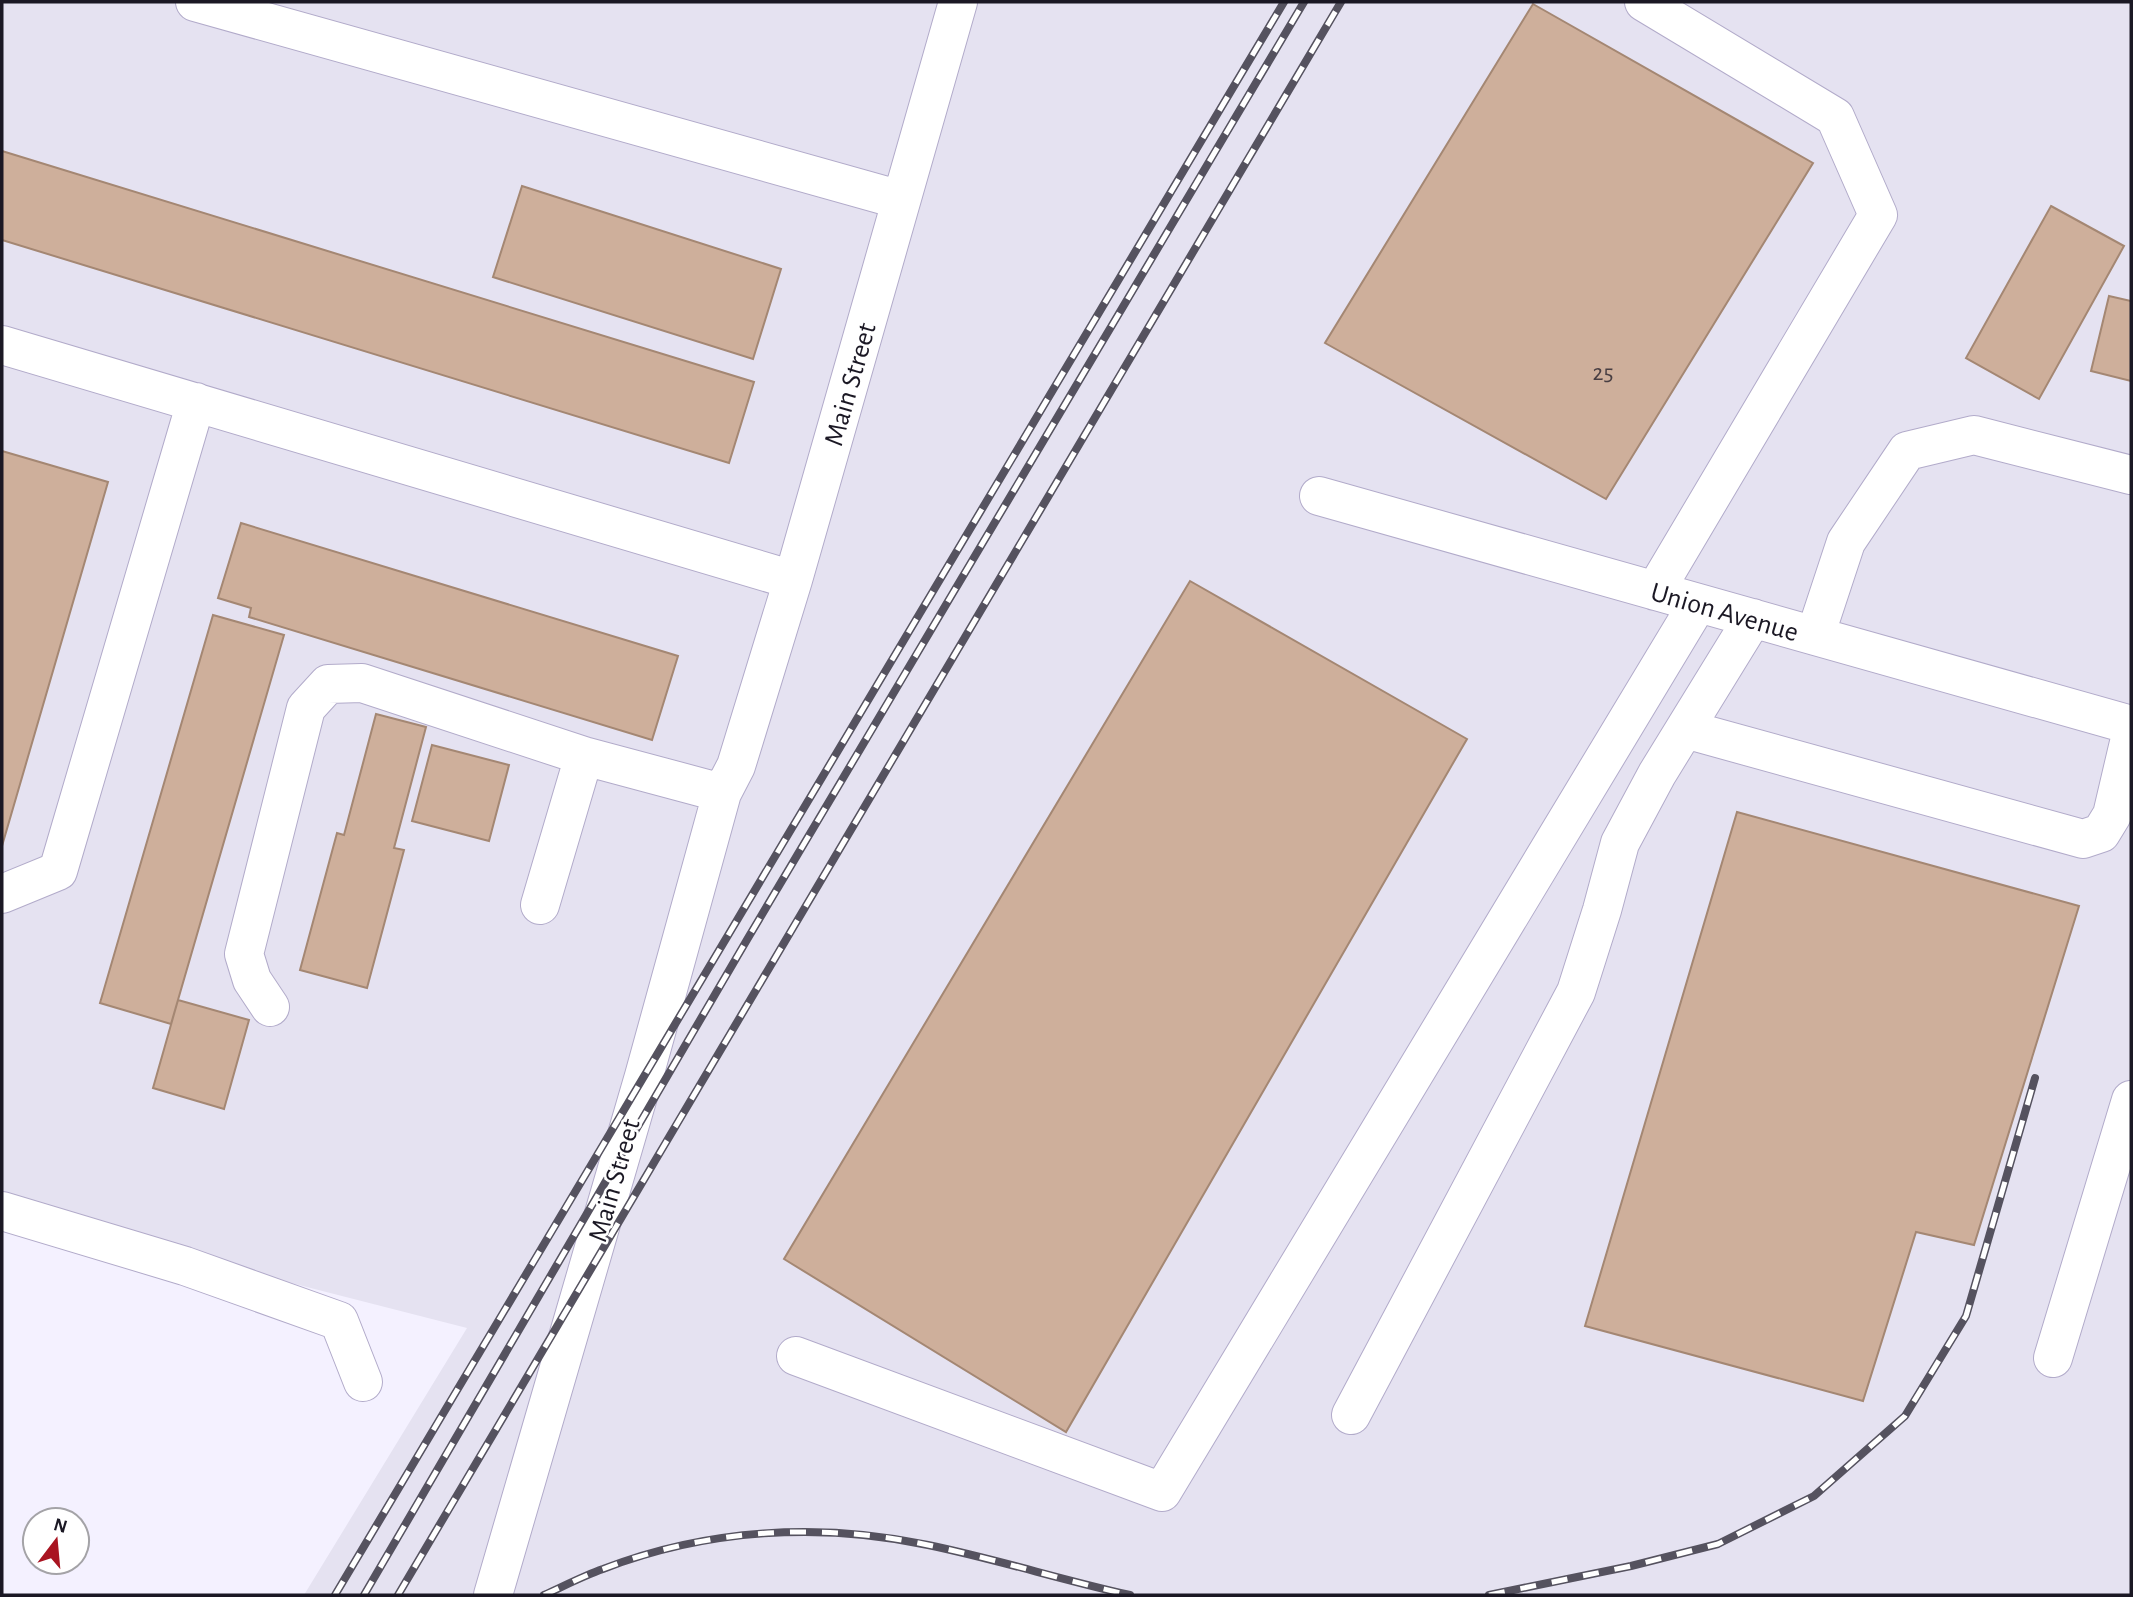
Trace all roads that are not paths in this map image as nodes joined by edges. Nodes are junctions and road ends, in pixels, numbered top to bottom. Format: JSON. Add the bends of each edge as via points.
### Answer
{"nodes":[{"id":1,"x":195,"y":2,"type":"edge"},
{"id":2,"x":958,"y":2,"type":"edge"},
{"id":3,"x":1644,"y":2,"type":"edge"},
{"id":4,"x":901,"y":200,"type":"junction"},
{"id":5,"x":2,"y":345,"type":"edge"},
{"id":6,"x":196,"y":402,"type":"junction"},
{"id":7,"x":2131,"y":475,"type":"edge"},
{"id":8,"x":1320,"y":496,"type":"dead end"},
{"id":9,"x":793,"y":580,"type":"junction"},
{"id":10,"x":1655,"y":591,"type":"junction"},
{"id":11,"x":1698,"y":603,"type":"junction"},
{"id":12,"x":1754,"y":618,"type":"junction"},
{"id":13,"x":1815,"y":636,"type":"junction"},
{"id":14,"x":2131,"y":725,"type":"edge"},
{"id":15,"x":1685,"y":729,"type":"junction"},
{"id":16,"x":2131,"y":734,"type":"edge"},
{"id":17,"x":584,"y":756,"type":"junction"},
{"id":18,"x":729,"y":779,"type":"junction"},
{"id":19,"x":2,"y":894,"type":"edge"},
{"id":20,"x":540,"y":905,"type":"dead end"},
{"id":21,"x":270,"y":1007,"type":"dead end"},
{"id":22,"x":2131,"y":1100,"type":"edge"},
{"id":23,"x":2,"y":1210,"type":"edge"},
{"id":24,"x":796,"y":1356,"type":"dead end"},
{"id":25,"x":2053,"y":1358,"type":"dead end"},
{"id":26,"x":363,"y":1382,"type":"dead end"},
{"id":27,"x":1351,"y":1415,"type":"dead end"},
{"id":28,"x":493,"y":1595,"type":"edge"},
{"id":29,"x":514,"y":1595,"type":"edge"}],
"edges":[{"from":1,"to":4,"type":"street"},
{"from":2,"to":4,"type":"street","name":"Main Street"},
{"from":3,"to":10,"type":"street","via":[[1835,117],[1878,215]]},
{"from":4,"to":9,"type":"street","name":"Main Street"},
{"from":5,"to":6,"type":"street"},
{"from":6,"to":9,"type":"street"},
{"from":6,"to":19,"type":"street","via":[[58,871]]},
{"from":7,"to":13,"type":"street","via":[[1974,435],[1907,451],[1846,542]]},
{"from":8,"to":10,"type":"street","name":"Union Avenue"},
{"from":9,"to":18,"type":"street","name":"Main Street"},
{"from":10,"to":11,"type":"street","name":"Union Avenue"},
{"from":11,"to":12,"type":"street","name":"Union Avenue"},
{"from":11,"to":24,"type":"street","via":[[1162,1492]]},
{"from":12,"to":13,"type":"street","name":"Union Avenue"},
{"from":12,"to":15,"type":"street"},
{"from":13,"to":14,"type":"street","name":"Union Avenue"},
{"from":15,"to":16,"type":"street","via":[[2083,839],[2101,833],[2112,815]]},
{"from":15,"to":27,"type":"street","via":[[1620,843],[1576,992]]},
{"from":17,"to":18,"type":"street"},
{"from":17,"to":20,"type":"street"},
{"from":17,"to":21,"type":"street","via":[[362,683],[328,684],[306,708],[244,954],[252,980]]},
{"from":18,"to":28,"type":"street","name":"Main Street"},
{"from":18,"to":29,"type":"street","name":"Main Street","via":[[737,798],[684,1007]]},
{"from":22,"to":25,"type":"street"},
{"from":23,"to":26,"type":"street","via":[[185,1266],[339,1321]]}]}
